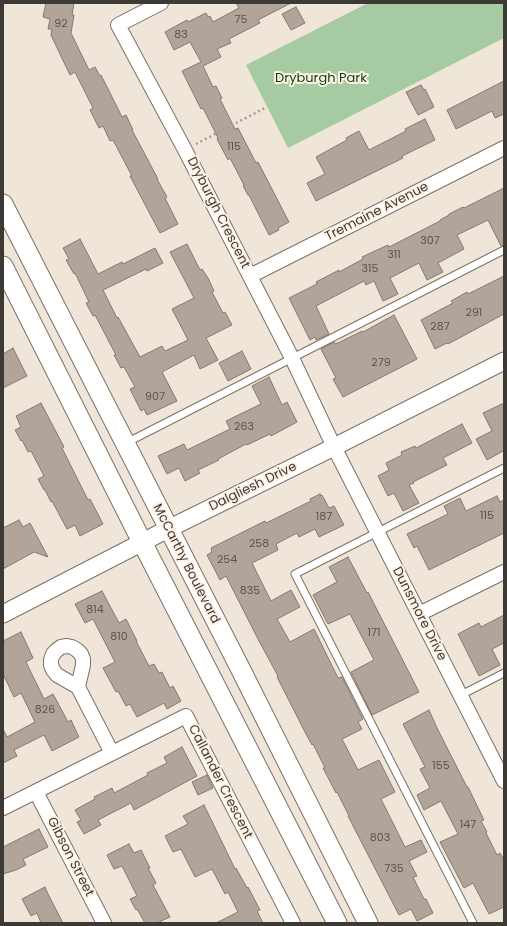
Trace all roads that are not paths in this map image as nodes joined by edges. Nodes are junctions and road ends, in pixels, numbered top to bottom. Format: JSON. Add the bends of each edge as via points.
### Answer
{"nodes":[{"id":1,"x":161,"y":3,"type":"edge"},
{"id":2,"x":504,"y":148,"type":"edge"},
{"id":3,"x":3,"y":204,"type":"edge"},
{"id":4,"x":504,"y":250,"type":"edge"},
{"id":5,"x":3,"y":266,"type":"edge"},
{"id":6,"x":250,"y":276,"type":"junction"},
{"id":7,"x":292,"y":358,"type":"junction"},
{"id":8,"x":504,"y":361,"type":"edge"},
{"id":9,"x":124,"y":444,"type":"junction"},
{"id":10,"x":334,"y":447,"type":"junction"},
{"id":11,"x":504,"y":468,"type":"edge"},
{"id":12,"x":168,"y":529,"type":"junction"},
{"id":13,"x":377,"y":532,"type":"junction"},
{"id":14,"x":142,"y":542,"type":"junction"},
{"id":15,"x":504,"y":572,"type":"edge"},
{"id":16,"x":3,"y":614,"type":"edge"},
{"id":17,"x":419,"y":614,"type":"junction"},
{"id":18,"x":504,"y":673,"type":"edge"},
{"id":19,"x":78,"y":686,"type":"dead end"},
{"id":20,"x":460,"y":695,"type":"junction"},
{"id":21,"x":112,"y":753,"type":"junction"},
{"id":22,"x":504,"y":779,"type":"edge"},
{"id":23,"x":36,"y":792,"type":"junction"},
{"id":24,"x":3,"y":808,"type":"edge"},
{"id":25,"x":104,"y":923,"type":"edge"},
{"id":26,"x":293,"y":923,"type":"edge"},
{"id":27,"x":337,"y":923,"type":"edge"},
{"id":28,"x":368,"y":923,"type":"edge"},
{"id":29,"x":473,"y":923,"type":"edge"}],
"edges":[{"from":1,"to":6,"type":"street","name":"Dryburgh Crescent","via":[[118,25]]},
{"from":2,"to":6,"type":"street","name":"Tremaine Avenue"},
{"from":3,"to":9,"type":"main road","name":"McCarthy Boulevard"},
{"from":4,"to":7,"type":"lane"},
{"from":5,"to":14,"type":"main road"},
{"from":6,"to":7,"type":"street","name":"Dryburgh Crescent"},
{"from":7,"to":9,"type":"lane"},
{"from":7,"to":10,"type":"street","name":"Dryburgh Crescent"},
{"from":8,"to":10,"type":"street","name":"Dalgliesh Drive"},
{"from":9,"to":12,"type":"main road","name":"McCarthy Boulevard"},
{"from":10,"to":12,"type":"street","name":"Dalgliesh Drive"},
{"from":10,"to":13,"type":"street","name":"Dunsmore Drive"},
{"from":11,"to":13,"type":"lane"},
{"from":12,"to":14,"type":"street","name":"Dalgliesh Drive"},
{"from":12,"to":28,"type":"main road","name":"McCarthy Boulevard"},
{"from":13,"to":17,"type":"street","name":"Dunsmore Drive"},
{"from":13,"to":29,"type":"lane","via":[[295,574]]},
{"from":14,"to":16,"type":"street","name":"Dalgliesh Drive"},
{"from":14,"to":27,"type":"main road"},
{"from":15,"to":17,"type":"street"},
{"from":17,"to":20,"type":"street","name":"Dunsmore Drive"},
{"from":18,"to":20,"type":"lane"},
{"from":19,"to":21,"type":"street"},
{"from":20,"to":22,"type":"street","name":"Dunsmore Drive"},
{"from":21,"to":23,"type":"street","name":"Callander Crescent"},
{"from":21,"to":26,"type":"street","name":"Callander Crescent","via":[[186,716]]},
{"from":23,"to":24,"type":"street","name":"Callander Crescent"},
{"from":23,"to":25,"type":"street","name":"Gibson Street"}]}
